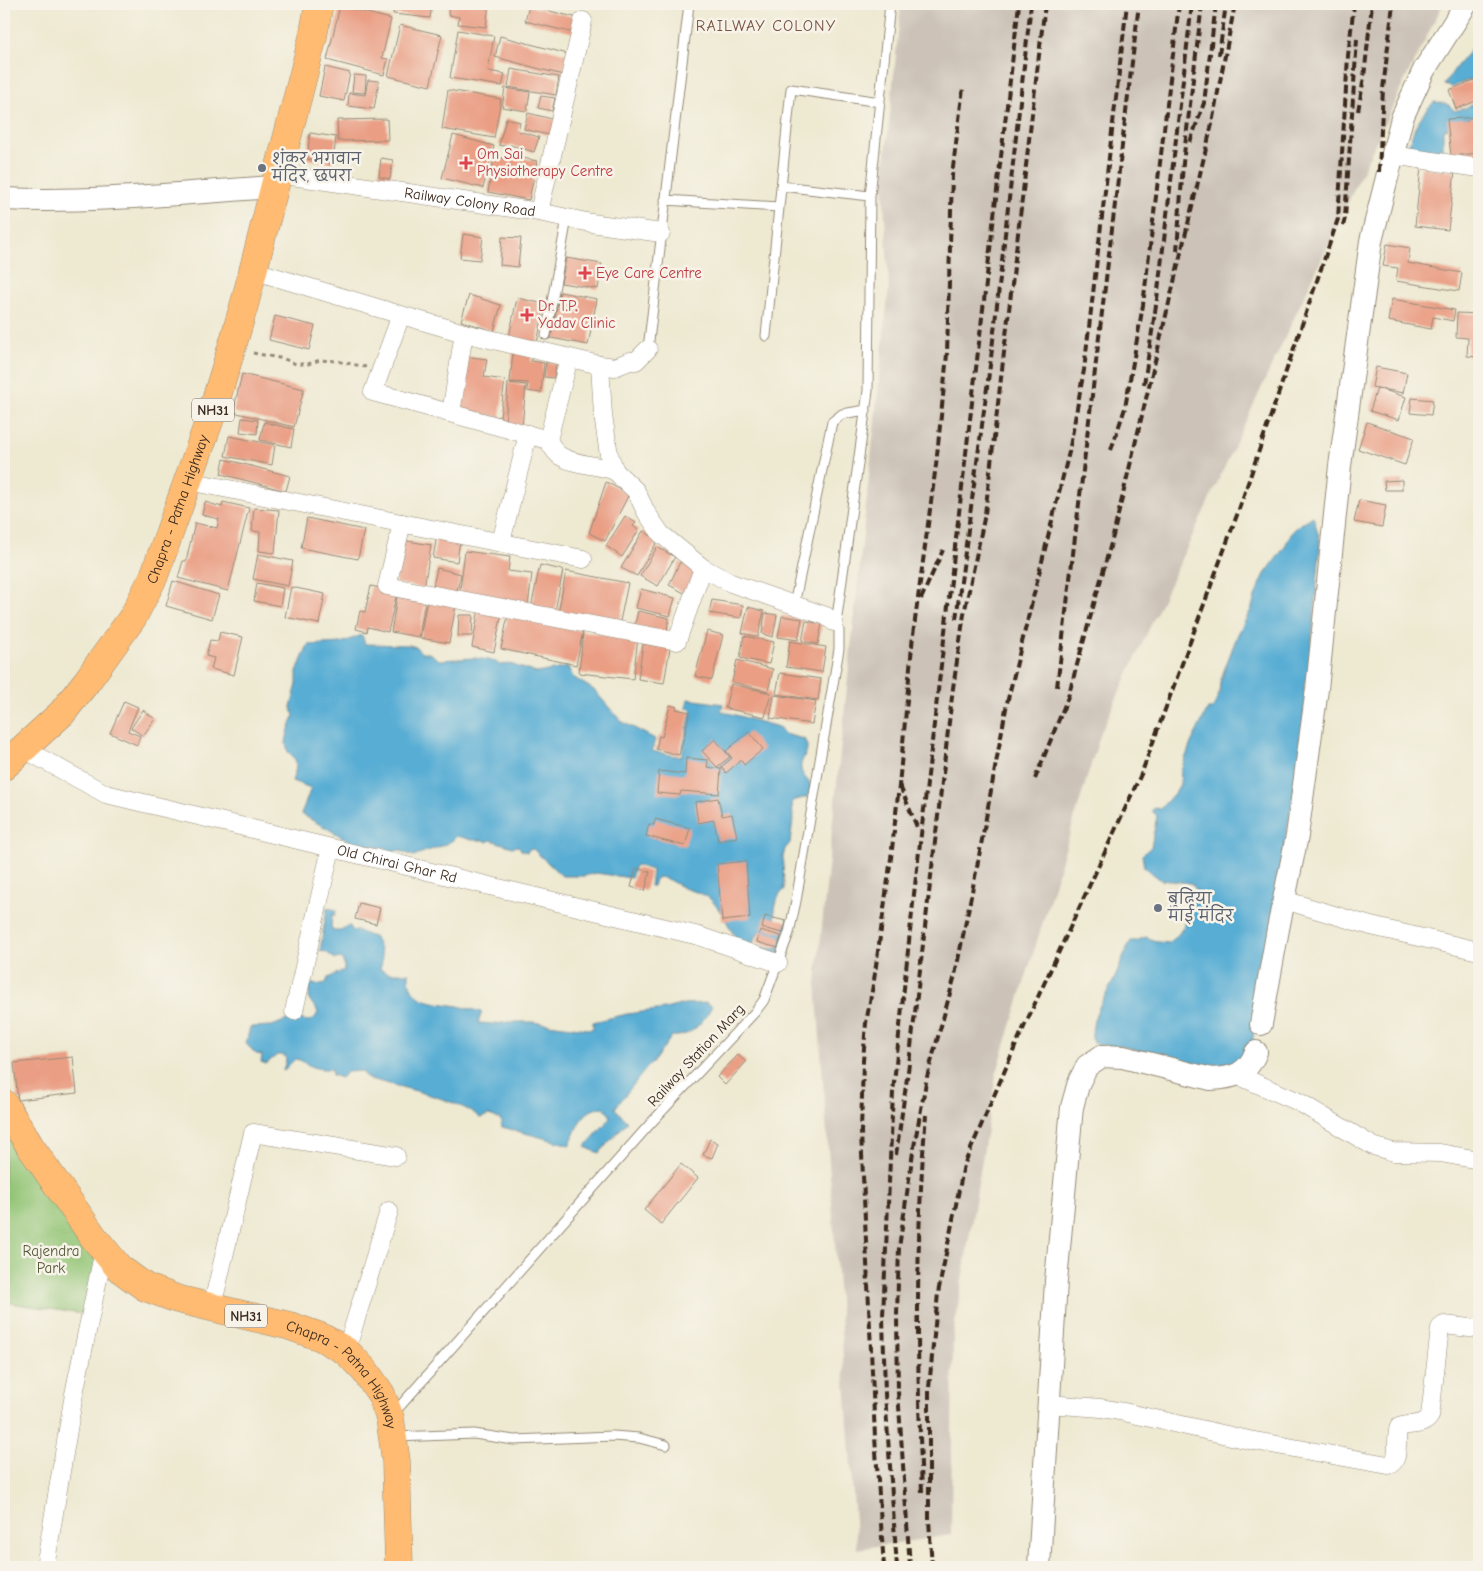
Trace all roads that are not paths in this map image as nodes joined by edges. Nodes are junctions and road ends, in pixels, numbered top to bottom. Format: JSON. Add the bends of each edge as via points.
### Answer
{"nodes":[{"id":1,"x":318,"y":4,"type":"edge"},
{"id":2,"x":689,"y":4,"type":"edge"},
{"id":3,"x":890,"y":4,"type":"edge"},
{"id":4,"x":1466,"y":4,"type":"edge"},
{"id":5,"x":583,"y":21,"type":"dead end"},
{"id":6,"x":880,"y":102,"type":"junction"},
{"id":7,"x":1392,"y":155,"type":"junction"},
{"id":8,"x":1479,"y":168,"type":"edge"},
{"id":9,"x":276,"y":181,"type":"junction"},
{"id":10,"x":781,"y":186,"type":"junction"},
{"id":11,"x":870,"y":196,"type":"junction"},
{"id":12,"x":4,"y":199,"type":"edge"},
{"id":13,"x":665,"y":200,"type":"junction"},
{"id":14,"x":779,"y":207,"type":"junction"},
{"id":15,"x":539,"y":212,"type":"junction"},
{"id":16,"x":567,"y":218,"type":"junction"},
{"id":17,"x":661,"y":233,"type":"junction"},
{"id":18,"x":252,"y":270,"type":"junction"},
{"id":19,"x":401,"y":315,"type":"junction"},
{"id":20,"x":464,"y":333,"type":"junction"},
{"id":21,"x":546,"y":335,"type":"dead end"},
{"id":22,"x":766,"y":336,"type":"dead end"},
{"id":23,"x":648,"y":349,"type":"joint"},
{"id":24,"x":569,"y":358,"type":"junction"},
{"id":25,"x":600,"y":365,"type":"junction"},
{"id":26,"x":866,"y":410,"type":"junction"},
{"id":27,"x":451,"y":413,"type":"junction"},
{"id":28,"x":528,"y":434,"type":"junction"},
{"id":29,"x":548,"y":440,"type":"junction"},
{"id":30,"x":615,"y":471,"type":"junction"},
{"id":31,"x":188,"y":481,"type":"junction"},
{"id":32,"x":402,"y":523,"type":"junction"},
{"id":33,"x":501,"y":542,"type":"junction"},
{"id":34,"x":583,"y":559,"type":"dead end"},
{"id":35,"x":703,"y":568,"type":"junction"},
{"id":36,"x":794,"y":605,"type":"junction"},
{"id":37,"x":835,"y":623,"type":"junction"},
{"id":38,"x":13,"y":757,"type":"edge"},
{"id":39,"x":331,"y":848,"type":"junction"},
{"id":40,"x":1284,"y":900,"type":"junction"},
{"id":41,"x":1479,"y":951,"type":"edge"},
{"id":42,"x":778,"y":963,"type":"junction"},
{"id":43,"x":294,"y":1011,"type":"dead end"},
{"id":44,"x":1261,"y":1024,"type":"joint"},
{"id":45,"x":1256,"y":1052,"type":"joint"},
{"id":46,"x":1237,"y":1075,"type":"junction"},
{"id":47,"x":4,"y":1104,"type":"edge"},
{"id":48,"x":396,"y":1156,"type":"dead end"},
{"id":49,"x":1479,"y":1160,"type":"edge"},
{"id":50,"x":389,"y":1210,"type":"dead end"},
{"id":51,"x":104,"y":1250,"type":"junction"},
{"id":52,"x":212,"y":1307,"type":"junction"},
{"id":53,"x":1478,"y":1330,"type":"edge"},
{"id":54,"x":346,"y":1351,"type":"junction"},
{"id":55,"x":1048,"y":1404,"type":"junction"},
{"id":56,"x":391,"y":1428,"type":"junction"},
{"id":57,"x":666,"y":1445,"type":"dead end"},
{"id":58,"x":46,"y":1567,"type":"edge"},
{"id":59,"x":399,"y":1567,"type":"edge"},
{"id":60,"x":1039,"y":1567,"type":"edge"}],
"edges":[{"from":1,"to":9,"type":"highway","name":"Chapra - Patna Highway","number":"NH31","via":[[313,38]]},
{"from":2,"to":13,"type":"lane"},
{"from":3,"to":6,"type":"lane","name":"Railway Station Marg"},
{"from":4,"to":7,"type":"street","via":[[1424,70],[1402,118]]},
{"from":5,"to":15,"type":"street"},
{"from":6,"to":10,"type":"lane","via":[[791,89]]},
{"from":6,"to":11,"type":"lane","name":"Railway Station Marg"},
{"from":7,"to":8,"type":"street"},
{"from":7,"to":40,"type":"street","via":[[1371,241],[1340,466],[1300,817]]},
{"from":9,"to":12,"type":"street","via":[[88,200]]},
{"from":9,"to":15,"type":"street","name":"Railway Colony Road"},
{"from":9,"to":18,"type":"highway","name":"Chapra - Patna Highway","number":"NH31"},
{"from":10,"to":11,"type":"lane"},
{"from":10,"to":14,"type":"lane"},
{"from":11,"to":26,"type":"lane","name":"Railway Station Marg"},
{"from":13,"to":14,"type":"lane"},
{"from":13,"to":17,"type":"lane"},
{"from":14,"to":22,"type":"lane"},
{"from":15,"to":16,"type":"street","name":"Railway Colony Road"},
{"from":16,"to":17,"type":"street","name":"Railway Colony Road"},
{"from":16,"to":21,"type":"lane"},
{"from":17,"to":23,"type":"lane"},
{"from":18,"to":19,"type":"street"},
{"from":18,"to":31,"type":"highway","name":"Chapra - Patna Highway","number":"NH31","via":[[232,347]]},
{"from":19,"to":20,"type":"street"},
{"from":19,"to":27,"type":"street","via":[[373,392]]},
{"from":20,"to":24,"type":"street"},
{"from":20,"to":27,"type":"street"},
{"from":23,"to":25,"type":"street","via":[[636,361],[615,367]]},
{"from":24,"to":25,"type":"street"},
{"from":24,"to":29,"type":"street"},
{"from":25,"to":30,"type":"street","via":[[603,415],[609,456]]},
{"from":26,"to":36,"type":"lane","via":[[842,414],[832,422]]},
{"from":26,"to":37,"type":"lane","name":"Railway Station Marg"},
{"from":27,"to":28,"type":"street"},
{"from":28,"to":29,"type":"street"},
{"from":28,"to":33,"type":"street"},
{"from":29,"to":30,"type":"street","via":[[558,456]]},
{"from":30,"to":35,"type":"street","via":[[636,491],[660,534]]},
{"from":31,"to":32,"type":"street"},
{"from":31,"to":38,"type":"highway","name":"Chapra - Patna Highway","number":"NH31","via":[[154,576],[133,616],[62,713]]},
{"from":32,"to":33,"type":"street"},
{"from":32,"to":35,"type":"street","via":[[387,586],[677,641]]},
{"from":33,"to":34,"type":"street"},
{"from":35,"to":36,"type":"street","via":[[731,583]]},
{"from":36,"to":37,"type":"street","via":[[826,616]]},
{"from":37,"to":42,"type":"lane","name":"Railway Station Marg","via":[[840,638],[839,649],[796,901]]},
{"from":38,"to":39,"type":"street","name":"Old Chirai Ghar Rd","via":[[106,794]]},
{"from":39,"to":42,"type":"street","name":"Old Chirai Ghar Rd","via":[[699,936]]},
{"from":39,"to":43,"type":"street"},
{"from":40,"to":41,"type":"street","via":[[1371,926]]},
{"from":40,"to":44,"type":"street"},
{"from":42,"to":56,"type":"lane","name":"Railway Station Marg","via":[[764,1000],[755,1012],[650,1124]]},
{"from":44,"to":45,"type":"street"},
{"from":45,"to":46,"type":"street","via":[[1252,1063]]},
{"from":46,"to":49,"type":"street","via":[[1299,1102],[1373,1146],[1393,1152],[1440,1153]]},
{"from":46,"to":55,"type":"street","via":[[1210,1079],[1112,1055],[1102,1056],[1087,1066],[1072,1107]]},
{"from":47,"to":51,"type":"highway","name":"Chapra - Patna Highway","number":"NH31"},
{"from":48,"to":52,"type":"street","via":[[253,1133]]},
{"from":50,"to":54,"type":"street"},
{"from":51,"to":52,"type":"highway","name":"Chapra - Patna Highway","number":"NH31","via":[[119,1268],[145,1287]]},
{"from":51,"to":58,"type":"street","via":[[74,1394]]},
{"from":52,"to":54,"type":"highway","name":"Chapra - Patna Highway","number":"NH31","via":[[290,1326]]},
{"from":53,"to":55,"type":"street","via":[[1440,1328],[1429,1419],[1399,1427],[1392,1465],[1249,1440],[1124,1412]]},
{"from":54,"to":56,"type":"highway","name":"Chapra - Patna Highway","number":"NH31","via":[[381,1394]]},
{"from":55,"to":60,"type":"street"},
{"from":56,"to":57,"type":"lane","via":[[514,1440],[613,1436]]},
{"from":56,"to":59,"type":"highway","name":"Chapra - Patna Highway","number":"NH31","via":[[396,1461]]}]}
